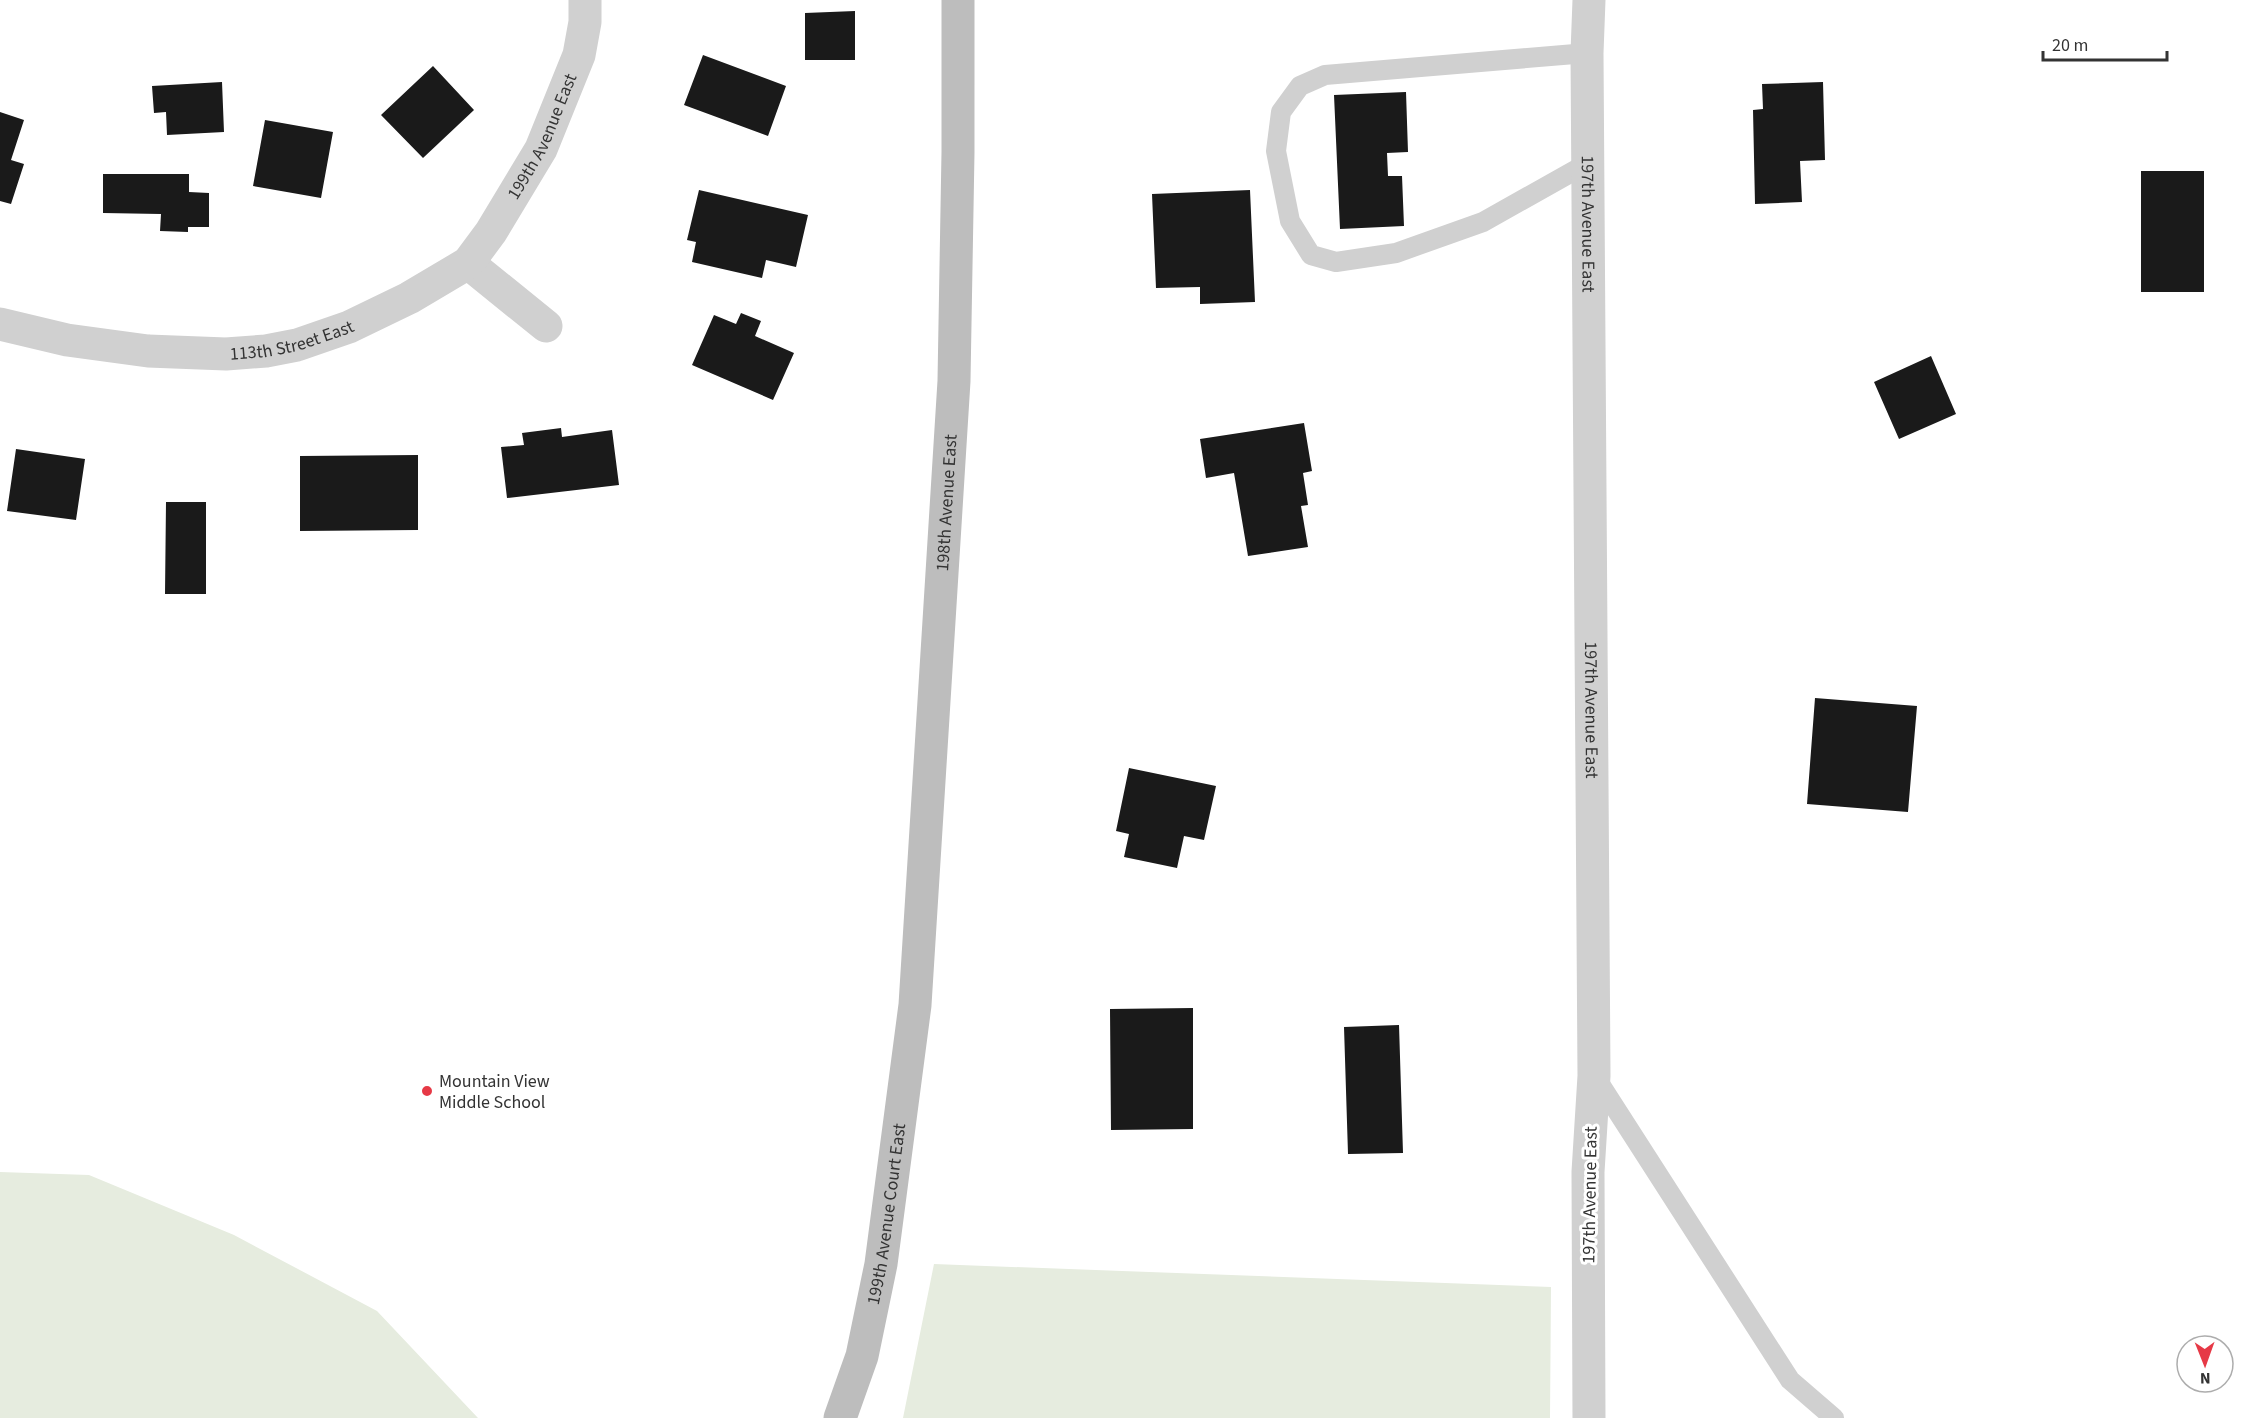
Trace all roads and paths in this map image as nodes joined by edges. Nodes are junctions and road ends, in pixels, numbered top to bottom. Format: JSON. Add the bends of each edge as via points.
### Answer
{"nodes":[{"id":1,"x":585,"y":0,"type":"edge"},
{"id":2,"x":957,"y":0,"type":"edge"},
{"id":3,"x":1589,"y":0,"type":"edge"},
{"id":4,"x":1587,"y":53,"type":"junction"},
{"id":5,"x":1588,"y":163,"type":"junction"},
{"id":6,"x":468,"y":263,"type":"junction"},
{"id":7,"x":0,"y":324,"type":"edge"},
{"id":8,"x":546,"y":326,"type":"dead end"},
{"id":9,"x":915,"y":1005,"type":"joint"},
{"id":10,"x":1594,"y":1076,"type":"junction"},
{"id":11,"x":840,"y":1418,"type":"edge"},
{"id":12,"x":1589,"y":1418,"type":"edge"},
{"id":13,"x":1834,"y":1418,"type":"edge"}],
"edges":[{"from":1,"to":6,"type":"street","name":"199th Avenue East","via":[[579,55],[541,149]]},
{"from":2,"to":9,"type":"main road","name":"198th Avenue East","via":[[954,381]]},
{"from":3,"to":4,"type":"street","name":"197th Avenue East"},
{"from":4,"to":5,"type":"street","name":"197th Avenue East"},
{"from":4,"to":5,"type":"lane","via":[[1325,75],[1300,86],[1281,112],[1276,151],[1290,221],[1311,255],[1336,262],[1396,253],[1483,222]]},
{"from":5,"to":10,"type":"street","name":"197th Avenue East"},
{"from":6,"to":7,"type":"street","name":"113th Street East","via":[[349,327],[266,351],[148,351],[67,340]]},
{"from":6,"to":8,"type":"street"},
{"from":9,"to":11,"type":"main road","name":"199th Avenue Court East","via":[[881,1263],[862,1356]]},
{"from":10,"to":12,"type":"street","name":"197th Avenue East","via":[[1588,1172]]},
{"from":10,"to":13,"type":"lane","via":[[1790,1380]]}]}
